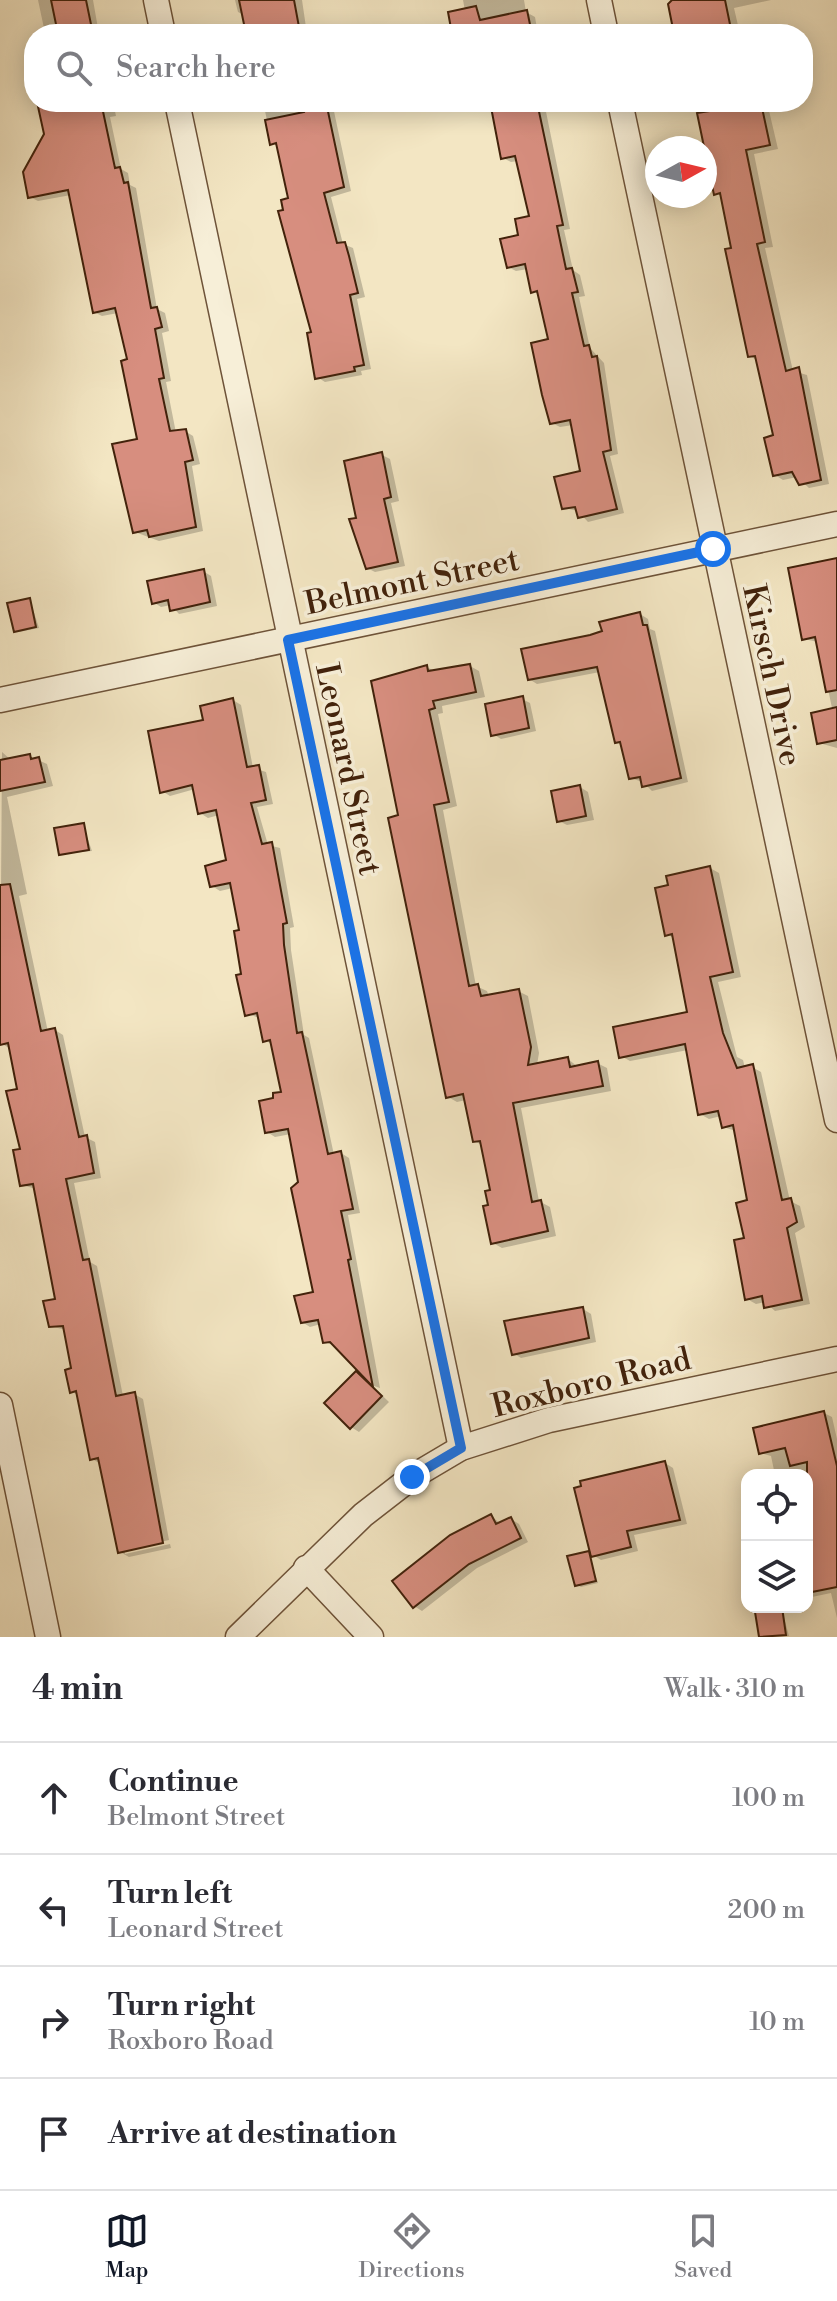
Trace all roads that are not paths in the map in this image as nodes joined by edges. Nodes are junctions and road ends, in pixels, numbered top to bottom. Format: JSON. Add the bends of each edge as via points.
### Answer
{"nodes":[{"id":1,"x":156,"y":0,"type":"edge"},
{"id":2,"x":599,"y":0,"type":"edge"},
{"id":3,"x":161,"y":24,"type":"edge"},
{"id":4,"x":604,"y":24,"type":"edge"},
{"id":5,"x":179,"y":112,"type":"edge"},
{"id":6,"x":622,"y":112,"type":"edge"},
{"id":7,"x":837,"y":524,"type":"edge"},
{"id":8,"x":713,"y":549,"type":"junction"},
{"id":9,"x":288,"y":640,"type":"junction"},
{"id":10,"x":0,"y":700,"type":"edge"},
{"id":11,"x":837,"y":1120,"type":"edge"},
{"id":12,"x":837,"y":1359,"type":"edge"},
{"id":13,"x":0,"y":1405,"type":"edge"},
{"id":14,"x":461,"y":1448,"type":"junction"},
{"id":15,"x":306,"y":1568,"type":"junction"},
{"id":16,"x":48,"y":1637,"type":"edge"},
{"id":17,"x":238,"y":1637,"type":"edge"},
{"id":18,"x":371,"y":1637,"type":"edge"}],
"edges":[{"from":1,"to":3,"type":"street"},
{"from":2,"to":4,"type":"street"},
{"from":5,"to":9,"type":"street","name":"Leonard Street"},
{"from":6,"to":8,"type":"street","name":"Kirsch Drive"},
{"from":7,"to":8,"type":"street","name":"Belmont Street"},
{"from":8,"to":9,"type":"street","name":"Belmont Street"},
{"from":8,"to":11,"type":"street","name":"Kirsch Drive"},
{"from":9,"to":10,"type":"street","name":"Belmont Street"},
{"from":9,"to":14,"type":"street","name":"Leonard Street"},
{"from":12,"to":14,"type":"street","name":"Roxboro Road","via":[[549,1420]]},
{"from":13,"to":16,"type":"street"},
{"from":14,"to":15,"type":"street","name":"Roxboro Road","via":[[399,1486]]},
{"from":15,"to":17,"type":"street","name":"Roxboro Road"},
{"from":15,"to":18,"type":"street"}]}
